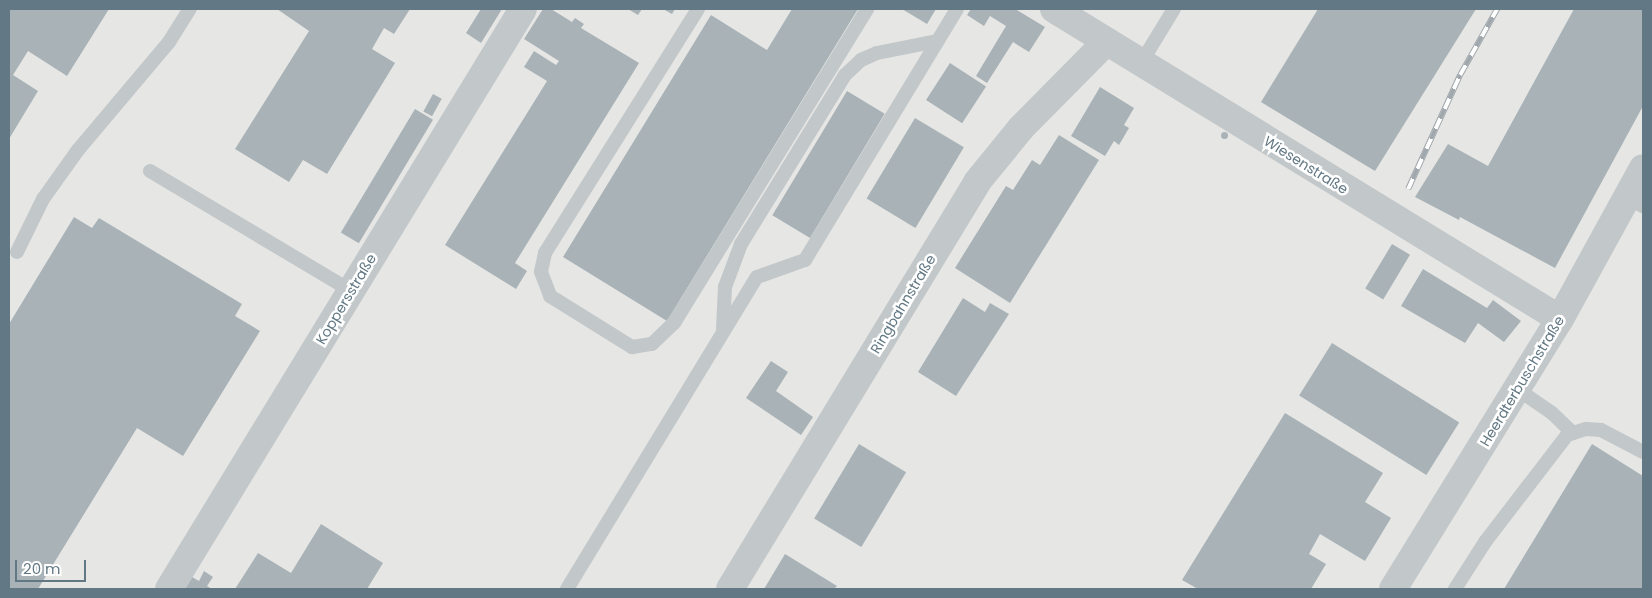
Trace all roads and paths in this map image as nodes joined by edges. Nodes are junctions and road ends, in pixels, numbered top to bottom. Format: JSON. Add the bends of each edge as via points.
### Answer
{"nodes":[{"id":1,"x":190,"y":9,"type":"edge"},
{"id":2,"x":523,"y":9,"type":"edge"},
{"id":3,"x":698,"y":9,"type":"edge"},
{"id":4,"x":867,"y":9,"type":"edge"},
{"id":5,"x":957,"y":9,"type":"edge"},
{"id":6,"x":1054,"y":9,"type":"edge"},
{"id":7,"x":1174,"y":9,"type":"edge"},
{"id":8,"x":937,"y":41,"type":"junction"},
{"id":9,"x":1106,"y":42,"type":"junction"},
{"id":10,"x":1141,"y":63,"type":"junction"},
{"id":11,"x":1643,"y":168,"type":"edge"},
{"id":12,"x":150,"y":171,"type":"dead end"},
{"id":13,"x":1635,"y":202,"type":"edge"},
{"id":14,"x":17,"y":252,"type":"dead end"},
{"id":15,"x":351,"y":291,"type":"junction"},
{"id":16,"x":1560,"y":318,"type":"junction"},
{"id":17,"x":722,"y":333,"type":"junction"},
{"id":18,"x":1517,"y":389,"type":"junction"},
{"id":19,"x":1573,"y":433,"type":"junction"},
{"id":20,"x":1643,"y":452,"type":"edge"},
{"id":21,"x":169,"y":589,"type":"edge"},
{"id":22,"x":567,"y":589,"type":"edge"},
{"id":23,"x":730,"y":589,"type":"edge"},
{"id":24,"x":1393,"y":589,"type":"edge"},
{"id":25,"x":1455,"y":589,"type":"edge"}],
"edges":[{"from":1,"to":14,"type":"lane","via":[[169,42],[78,150],[43,199]]},
{"from":2,"to":15,"type":"street","name":"Koppersstraße"},
{"from":3,"to":4,"type":"lane","via":[[545,254],[541,272],[550,296],[632,347],[652,344],[674,324]]},
{"from":5,"to":8,"type":"lane"},
{"from":6,"to":9,"type":"street","name":"Wiesenstraße"},
{"from":7,"to":10,"type":"lane"},
{"from":8,"to":17,"type":"lane","via":[[806,260],[757,277]]},
{"from":8,"to":17,"type":"lane","via":[[877,53],[861,60],[845,75],[741,244],[725,288]]},
{"from":9,"to":10,"type":"street","name":"Wiesenstraße"},
{"from":9,"to":23,"type":"street","name":"Ringbahnstraße","via":[[1021,128],[977,182]]},
{"from":10,"to":16,"type":"street","name":"Wiesenstraße"},
{"from":11,"to":13,"type":"street","name":"Heerdterbuschstraße"},
{"from":12,"to":15,"type":"lane"},
{"from":13,"to":16,"type":"street","name":"Heerdterbuschstraße"},
{"from":15,"to":21,"type":"street","name":"Koppersstraße"},
{"from":16,"to":18,"type":"street","name":"Heerdterbuschstraße"},
{"from":17,"to":22,"type":"lane"},
{"from":18,"to":19,"type":"lane","via":[[1552,413]]},
{"from":18,"to":24,"type":"street","name":"Heerdterbuschstraße"},
{"from":19,"to":20,"type":"lane","via":[[1586,429],[1602,430]]},
{"from":19,"to":25,"type":"lane","via":[[1549,454]]}]}
